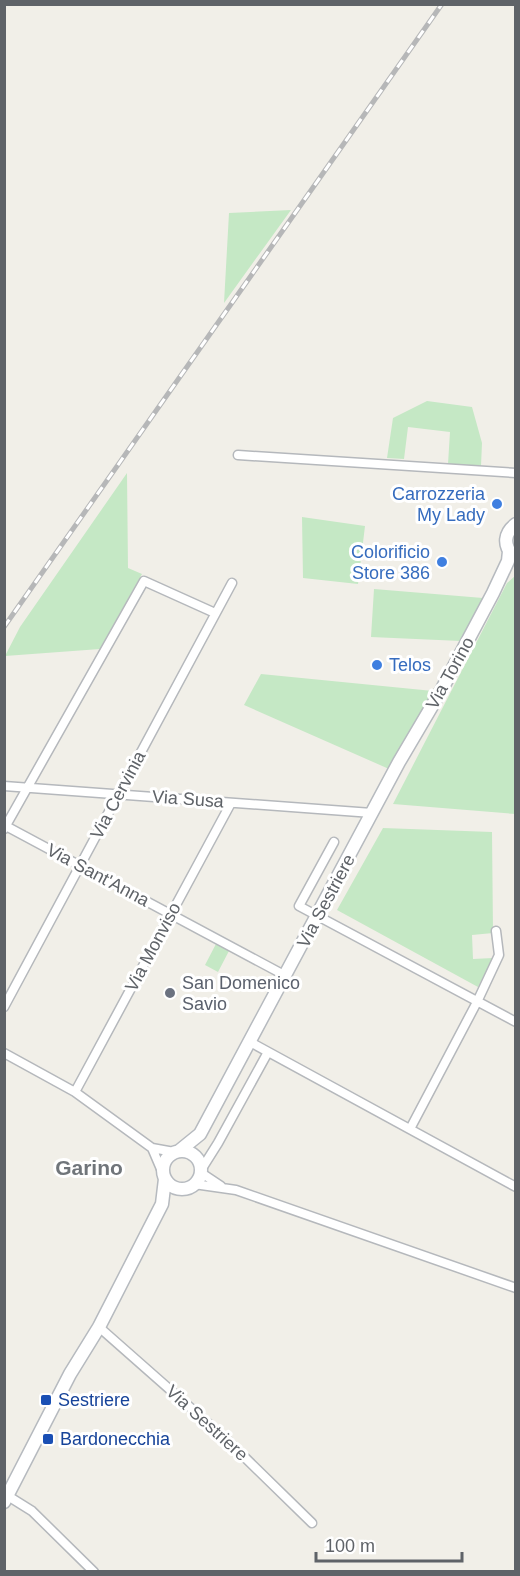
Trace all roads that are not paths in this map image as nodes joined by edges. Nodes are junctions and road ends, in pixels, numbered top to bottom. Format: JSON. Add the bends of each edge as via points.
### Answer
{"nodes":[{"id":1,"x":238,"y":455,"type":"dead end"},
{"id":2,"x":516,"y":473,"type":"edge"},
{"id":3,"x":516,"y":524,"type":"edge"},
{"id":4,"x":512,"y":554,"type":"edge"},
{"id":5,"x":516,"y":567,"type":"edge"},
{"id":6,"x":499,"y":582,"type":"junction"},
{"id":7,"x":232,"y":583,"type":"dead end"},
{"id":8,"x":215,"y":613,"type":"junction"},
{"id":9,"x":399,"y":762,"type":"joint"},
{"id":10,"x":4,"y":786,"type":"edge"},
{"id":11,"x":28,"y":787,"type":"junction"},
{"id":12,"x":118,"y":794,"type":"junction"},
{"id":13,"x":231,"y":803,"type":"junction"},
{"id":14,"x":372,"y":813,"type":"junction"},
{"id":15,"x":5,"y":827,"type":"edge"},
{"id":16,"x":334,"y":842,"type":"dead end"},
{"id":17,"x":80,"y":866,"type":"junction"},
{"id":18,"x":171,"y":914,"type":"junction"},
{"id":19,"x":318,"y":916,"type":"junction"},
{"id":20,"x":496,"y":931,"type":"dead end"},
{"id":21,"x":286,"y":976,"type":"junction"},
{"id":22,"x":477,"y":1002,"type":"junction"},
{"id":23,"x":4,"y":1007,"type":"edge"},
{"id":24,"x":516,"y":1022,"type":"edge"},
{"id":25,"x":250,"y":1042,"type":"junction"},
{"id":26,"x":268,"y":1052,"type":"junction"},
{"id":27,"x":4,"y":1053,"type":"edge"},
{"id":28,"x":75,"y":1092,"type":"junction"},
{"id":29,"x":410,"y":1130,"type":"junction"},
{"id":30,"x":200,"y":1134,"type":"junction"},
{"id":31,"x":152,"y":1148,"type":"junction"},
{"id":32,"x":177,"y":1152,"type":"junction"},
{"id":33,"x":200,"y":1168,"type":"junction"},
{"id":34,"x":164,"y":1177,"type":"junction"},
{"id":35,"x":189,"y":1186,"type":"junction"},
{"id":36,"x":221,"y":1187,"type":"junction"},
{"id":37,"x":516,"y":1187,"type":"edge"},
{"id":38,"x":162,"y":1204,"type":"junction"},
{"id":39,"x":516,"y":1288,"type":"edge"},
{"id":40,"x":99,"y":1327,"type":"junction"},
{"id":41,"x":6,"y":1499,"type":"edge"},
{"id":42,"x":312,"y":1523,"type":"dead end"},
{"id":43,"x":94,"y":1572,"type":"edge"}],
"edges":[{"from":1,"to":2,"type":"street"},
{"from":3,"to":4,"type":"main road","name":"Via Torino","via":[[507,534],[506,546]]},
{"from":4,"to":6,"type":"main road","name":"Via Torino"},
{"from":5,"to":6,"type":"main road","name":"Via Torino"},
{"from":6,"to":9,"type":"main road","name":"Via Torino"},
{"from":7,"to":8,"type":"street","name":"Via Cervinia"},
{"from":8,"to":11,"type":"street","via":[[144,581]]},
{"from":8,"to":12,"type":"street","name":"Via Cervinia"},
{"from":9,"to":14,"type":"main road","name":"Via Sestriere"},
{"from":10,"to":11,"type":"street","name":"Via Susa"},
{"from":11,"to":12,"type":"street","name":"Via Susa"},
{"from":11,"to":15,"type":"street"},
{"from":12,"to":13,"type":"street","name":"Via Susa"},
{"from":12,"to":17,"type":"street","name":"Via Cervinia"},
{"from":13,"to":14,"type":"street","name":"Via Susa"},
{"from":13,"to":18,"type":"street","name":"Via Monviso"},
{"from":14,"to":19,"type":"main road","name":"Via Sestriere"},
{"from":15,"to":17,"type":"street","name":"Via Sant'Anna"},
{"from":16,"to":19,"type":"street","via":[[299,906]]},
{"from":17,"to":18,"type":"street","name":"Via Sant'Anna"},
{"from":17,"to":23,"type":"street","name":"Via Cervinia"},
{"from":18,"to":21,"type":"street","name":"Via Sant'Anna"},
{"from":18,"to":28,"type":"street","name":"Via Monviso"},
{"from":19,"to":21,"type":"main road","name":"Via Sestriere"},
{"from":19,"to":22,"type":"street"},
{"from":20,"to":22,"type":"street","via":[[499,955]]},
{"from":21,"to":25,"type":"main road","name":"Via Sestriere"},
{"from":22,"to":24,"type":"street"},
{"from":22,"to":29,"type":"street"},
{"from":25,"to":26,"type":"street"},
{"from":25,"to":30,"type":"main road","name":"Via Sestriere"},
{"from":26,"to":29,"type":"street"},
{"from":26,"to":33,"type":"street"},
{"from":27,"to":28,"type":"street"},
{"from":28,"to":31,"type":"street"},
{"from":29,"to":37,"type":"street"},
{"from":30,"to":32,"type":"main road"},
{"from":30,"to":33,"type":"main road"},
{"from":31,"to":32,"type":"street"},
{"from":31,"to":34,"type":"street"},
{"from":32,"to":33,"type":"main road","via":[[194,1155]]},
{"from":32,"to":34,"type":"main road","via":[[166,1160]]},
{"from":33,"to":35,"type":"main road"},
{"from":33,"to":36,"type":"street"},
{"from":34,"to":35,"type":"main road","via":[[172,1186]]},
{"from":34,"to":38,"type":"main road"},
{"from":35,"to":36,"type":"street"},
{"from":35,"to":38,"type":"main road"},
{"from":36,"to":39,"type":"street"},
{"from":38,"to":40,"type":"main road"},
{"from":40,"to":41,"type":"main road","via":[[70,1374]]},
{"from":40,"to":42,"type":"street","name":"Via Sestriere","via":[[226,1439]]},
{"from":41,"to":43,"type":"street","via":[[32,1512]]}]}
